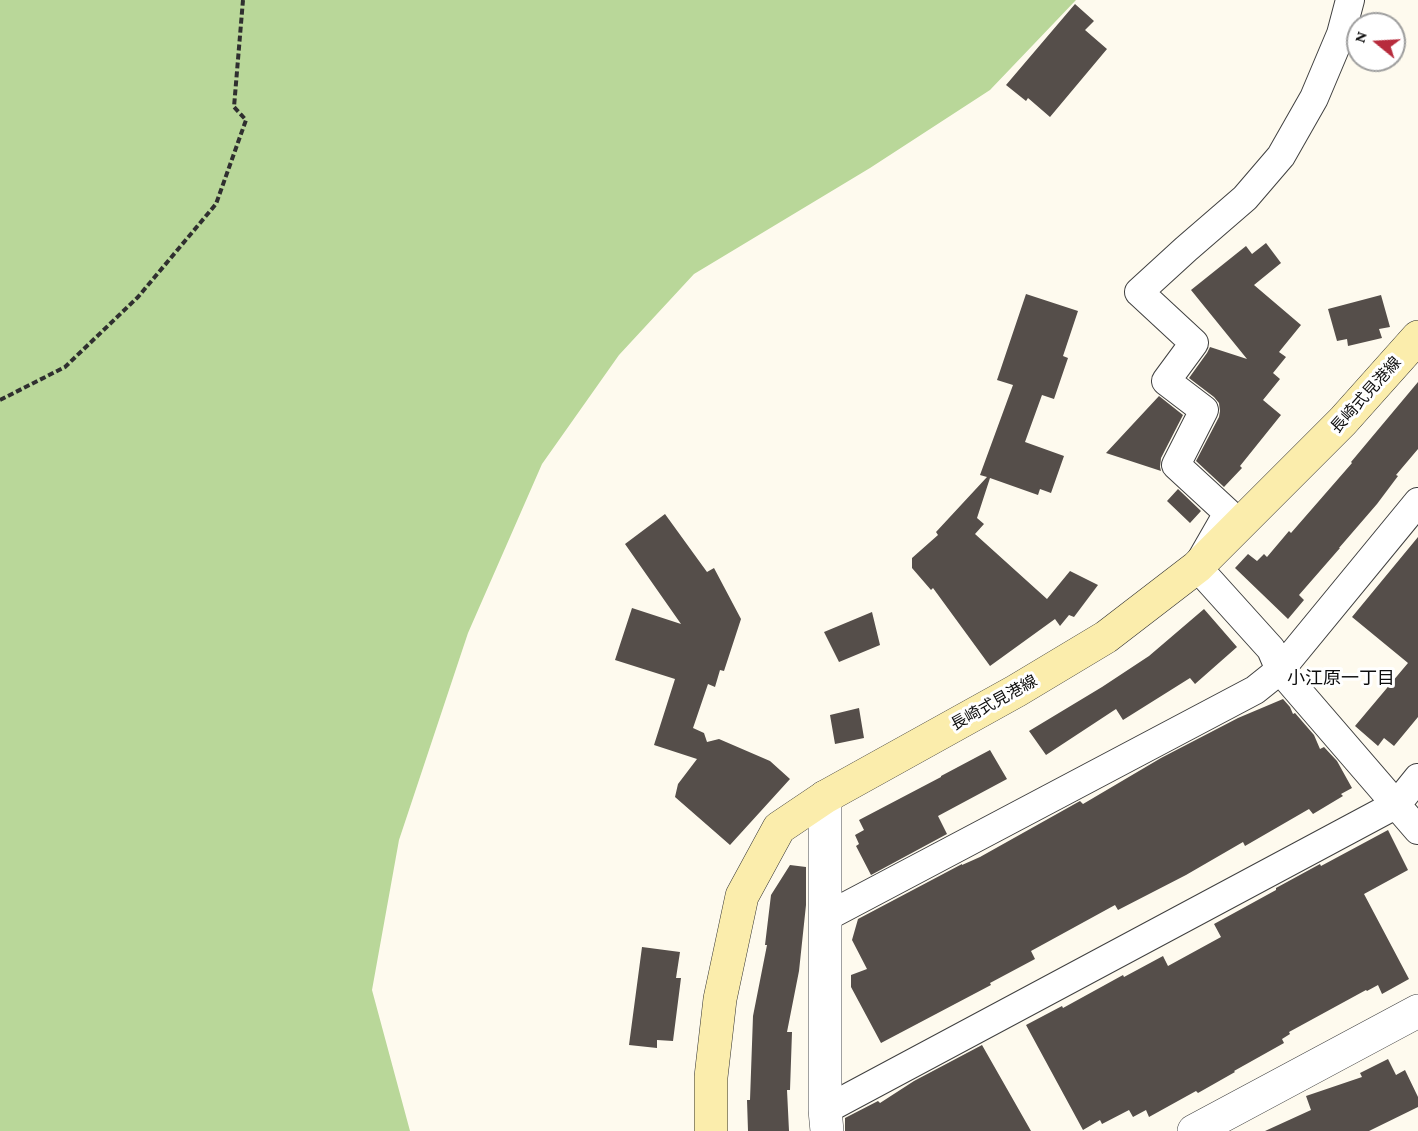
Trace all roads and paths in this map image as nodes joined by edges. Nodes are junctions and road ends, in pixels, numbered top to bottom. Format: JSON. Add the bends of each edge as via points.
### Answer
{"nodes":[{"id":1,"x":243,"y":0,"type":"edge"},
{"id":2,"x":1350,"y":0,"type":"edge"},
{"id":3,"x":1418,"y":337,"type":"edge"},
{"id":4,"x":0,"y":400,"type":"edge"},
{"id":5,"x":1418,"y":502,"type":"edge"},
{"id":6,"x":1197,"y":567,"type":"junction"},
{"id":7,"x":1280,"y":669,"type":"junction"},
{"id":8,"x":1418,"y":778,"type":"edge"},
{"id":9,"x":825,"y":796,"type":"junction"},
{"id":10,"x":1397,"y":804,"type":"junction"},
{"id":11,"x":1418,"y":830,"type":"edge"},
{"id":12,"x":824,"y":918,"type":"junction"},
{"id":13,"x":1418,"y":1011,"type":"edge"},
{"id":14,"x":826,"y":1121,"type":"edge"},
{"id":15,"x":711,"y":1131,"type":"edge"},
{"id":16,"x":1194,"y":1131,"type":"edge"}],
"edges":[{"from":1,"to":4,"type":"path","via":[[234,107],[246,120],[216,204],[138,297],[64,367]]},
{"from":2,"to":6,"type":"street","via":[[1341,34],[1314,98],[1281,156],[1245,198],[1139,292],[1194,343],[1166,381],[1204,410],[1176,465],[1228,513]]},
{"from":3,"to":6,"type":"main road","name":"長崎式見港線","via":[[1343,421]]},
{"from":5,"to":7,"type":"street"},
{"from":6,"to":7,"type":"street","via":[[1271,649]]},
{"from":6,"to":9,"type":"main road","name":"長崎式見港線","via":[[1106,637]]},
{"from":7,"to":10,"type":"street"},
{"from":7,"to":12,"type":"street","via":[[1255,690]]},
{"from":8,"to":10,"type":"street"},
{"from":9,"to":12,"type":"street"},
{"from":9,"to":15,"type":"main road","name":"長崎式見港線","via":[[779,828],[742,896],[720,999],[711,1077]]},
{"from":10,"to":11,"type":"street"},
{"from":10,"to":14,"type":"street"},
{"from":12,"to":14,"type":"street"},
{"from":13,"to":16,"type":"street"}]}
